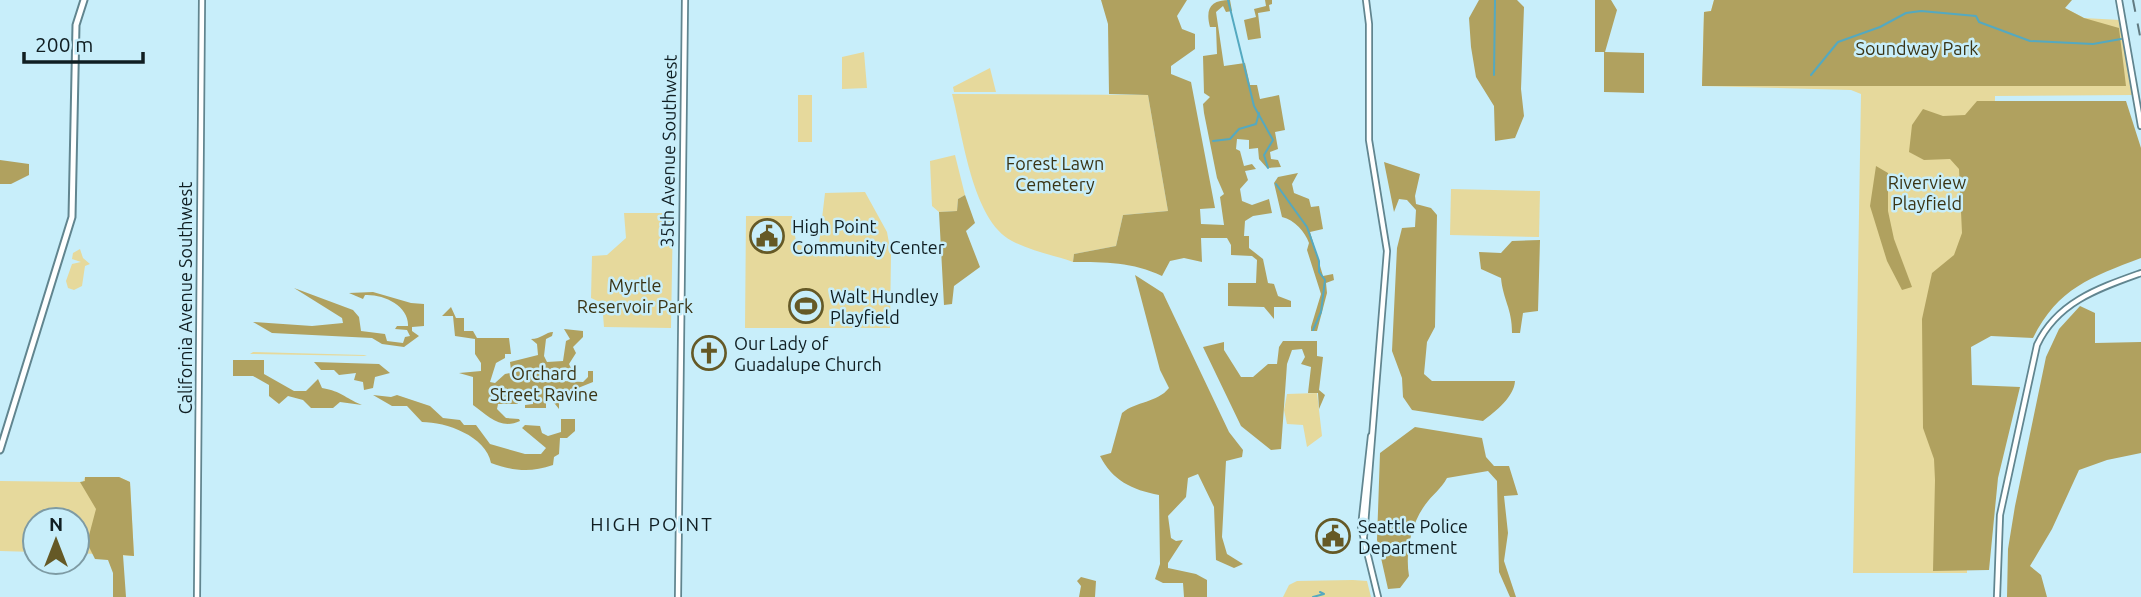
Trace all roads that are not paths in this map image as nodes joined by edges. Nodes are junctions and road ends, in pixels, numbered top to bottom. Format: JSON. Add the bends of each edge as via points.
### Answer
{"nodes":[{"id":1,"x":84,"y":0,"type":"edge"},
{"id":2,"x":202,"y":0,"type":"edge"},
{"id":3,"x":685,"y":0,"type":"edge"},
{"id":4,"x":1366,"y":0,"type":"edge"},
{"id":5,"x":2119,"y":0,"type":"edge"},
{"id":6,"x":2141,"y":126,"type":"edge"},
{"id":7,"x":2141,"y":273,"type":"edge"},
{"id":8,"x":1371,"y":436,"type":"junction"},
{"id":9,"x":0,"y":450,"type":"edge"},
{"id":10,"x":1362,"y":508,"type":"junction"},
{"id":11,"x":1367,"y":516,"type":"junction"},
{"id":12,"x":1364,"y":537,"type":"junction"},
{"id":13,"x":197,"y":597,"type":"edge"},
{"id":14,"x":678,"y":597,"type":"edge"},
{"id":15,"x":1378,"y":597,"type":"edge"},
{"id":16,"x":1997,"y":597,"type":"edge"}],
"edges":[{"from":1,"to":9,"type":"main road","via":[[76,25],[75,205]]},
{"from":2,"to":13,"type":"main road","name":"California Avenue Southwest"},
{"from":3,"to":14,"type":"main road","name":"35th Avenue Southwest"},
{"from":4,"to":8,"type":"main road","via":[[1369,140],[1387,251]]},
{"from":5,"to":6,"type":"main road"},
{"from":7,"to":16,"type":"main road","via":[[2069,304],[2047,325],[2037,345],[2000,514]]},
{"from":8,"to":10,"type":"main road"},
{"from":8,"to":11,"type":"main road"},
{"from":10,"to":11,"type":"main road"},
{"from":10,"to":12,"type":"main road"},
{"from":11,"to":12,"type":"main road"},
{"from":12,"to":15,"type":"main road"}]}
